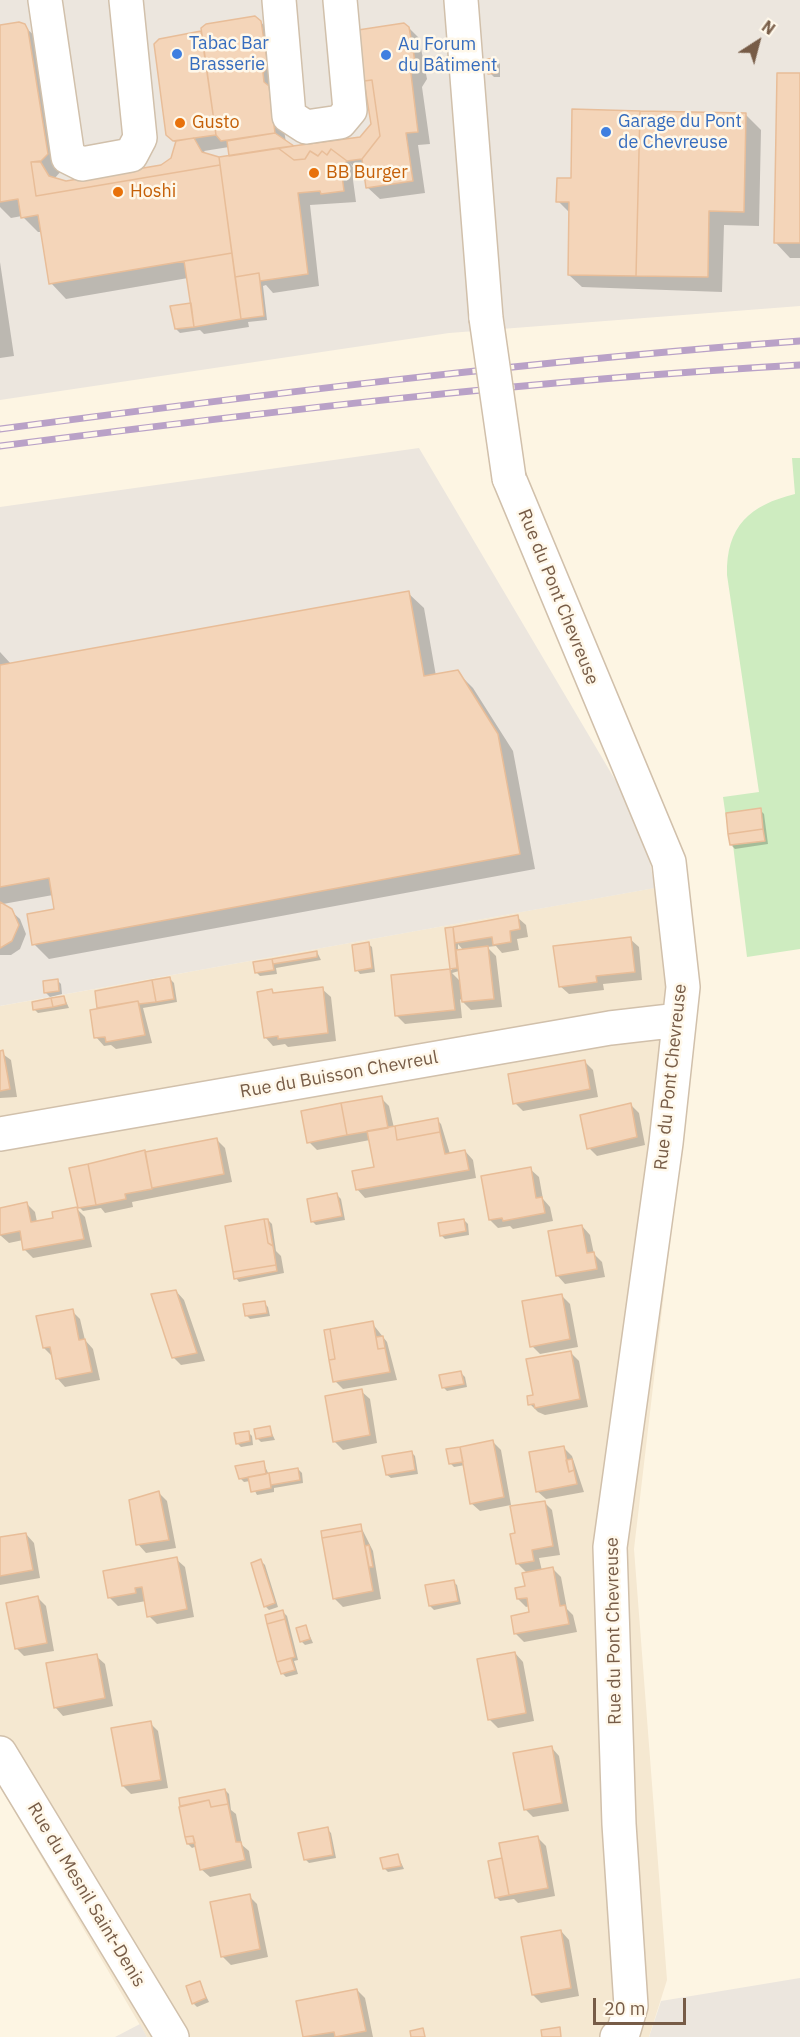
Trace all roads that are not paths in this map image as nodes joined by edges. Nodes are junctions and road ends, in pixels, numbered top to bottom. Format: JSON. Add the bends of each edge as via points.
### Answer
{"nodes":[{"id":1,"x":45,"y":0,"type":"edge"},
{"id":2,"x":126,"y":0,"type":"edge"},
{"id":3,"x":279,"y":0,"type":"edge"},
{"id":4,"x":340,"y":0,"type":"edge"},
{"id":5,"x":461,"y":0,"type":"edge"},
{"id":6,"x":679,"y":1020,"type":"junction"},
{"id":7,"x":0,"y":1134,"type":"edge"},
{"id":8,"x":0,"y":1753,"type":"edge"},
{"id":9,"x":172,"y":2037,"type":"edge"},
{"id":10,"x":617,"y":2037,"type":"edge"}],
"edges":[{"from":1,"to":2,"type":"street","via":[[68,157],[82,164],[131,155],[140,138]]},
{"from":3,"to":4,"type":"street","via":[[289,116],[306,127],[340,122],[350,110]]},
{"from":5,"to":6,"type":"street","name":"Rue du Pont Chevreuse","bridge":true,"via":[[486,318],[509,478],[669,862],[683,987]]},
{"from":6,"to":7,"type":"street","name":"Rue du Buisson Chevreul","via":[[599,1030]]},
{"from":6,"to":10,"type":"street","name":"Rue du Pont Chevreuse","via":[[666,1143],[610,1547],[619,1824],[631,2006],[623,2032]]},
{"from":8,"to":9,"type":"street","name":"Rue du Mesnil Saint-Denis"}]}
